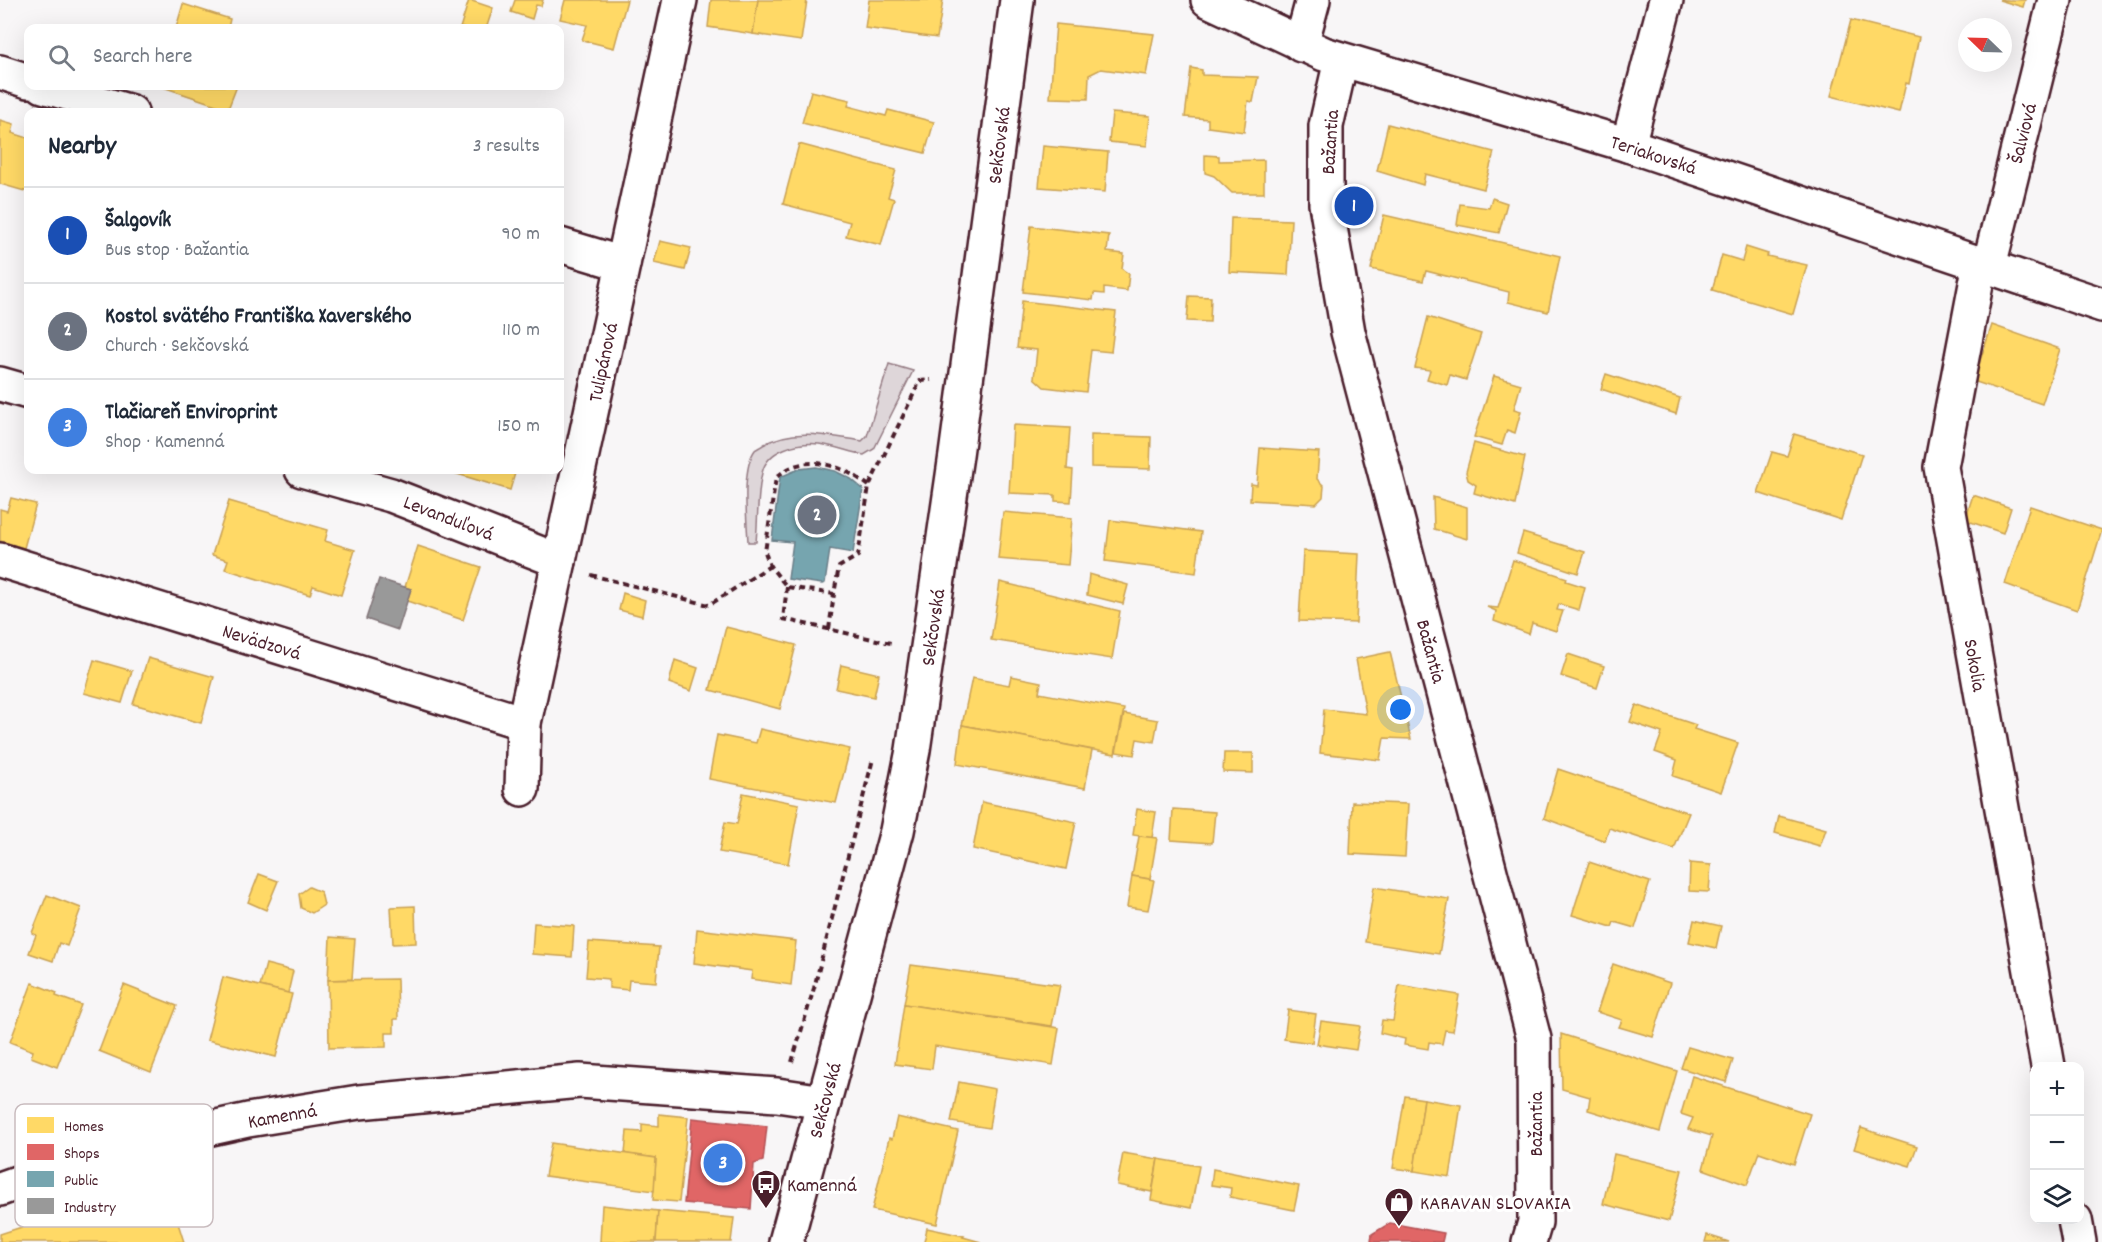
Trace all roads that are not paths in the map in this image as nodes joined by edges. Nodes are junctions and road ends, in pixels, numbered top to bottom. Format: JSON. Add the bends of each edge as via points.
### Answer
{"nodes":[{"id":1,"x":680,"y":0,"type":"edge"},
{"id":2,"x":1017,"y":0,"type":"edge"},
{"id":3,"x":1208,"y":0,"type":"edge"},
{"id":4,"x":1312,"y":0,"type":"edge"},
{"id":5,"x":1666,"y":0,"type":"edge"},
{"id":6,"x":2055,"y":0,"type":"edge"},
{"id":7,"x":1301,"y":45,"type":"junction"},
{"id":8,"x":1341,"y":60,"type":"junction"},
{"id":9,"x":0,"y":72,"type":"edge"},
{"id":10,"x":24,"y":80,"type":"edge"},
{"id":11,"x":57,"y":90,"type":"edge"},
{"id":12,"x":117,"y":108,"type":"edge"},
{"id":13,"x":1628,"y":145,"type":"junction"},
{"id":14,"x":564,"y":246,"type":"edge"},
{"id":15,"x":623,"y":264,"type":"junction"},
{"id":16,"x":1985,"y":265,"type":"junction"},
{"id":17,"x":2102,"y":305,"type":"edge"},
{"id":18,"x":0,"y":384,"type":"edge"},
{"id":19,"x":24,"y":391,"type":"edge"},
{"id":20,"x":316,"y":474,"type":"edge"},
{"id":21,"x":0,"y":560,"type":"edge"},
{"id":22,"x":559,"y":563,"type":"junction"},
{"id":23,"x":524,"y":723,"type":"junction"},
{"id":24,"x":522,"y":789,"type":"dead end"},
{"id":25,"x":2047,"y":1062,"type":"edge"},
{"id":26,"x":824,"y":1102,"type":"junction"},
{"id":27,"x":213,"y":1128,"type":"edge"},
{"id":28,"x":15,"y":1184,"type":"edge"},
{"id":29,"x":0,"y":1189,"type":"edge"},
{"id":30,"x":2076,"y":1224,"type":"edge"},
{"id":31,"x":786,"y":1242,"type":"edge"},
{"id":32,"x":1529,"y":1242,"type":"edge"},
{"id":33,"x":2079,"y":1242,"type":"edge"}],
"edges":[{"from":1,"to":15,"type":"street","name":"Tulipánová"},
{"from":2,"to":26,"type":"street","name":"Sekčovská","via":[[914,750],[897,831]]},
{"from":3,"to":7,"type":"street","name":"Teriakovská"},
{"from":4,"to":7,"type":"street"},
{"from":5,"to":13,"type":"street"},
{"from":6,"to":16,"type":"street","name":"Šalviová"},
{"from":7,"to":8,"type":"street","name":"Teriakovská"},
{"from":8,"to":13,"type":"street","name":"Teriakovská"},
{"from":8,"to":32,"type":"street","name":"Bažantia","via":[[1326,126],[1326,204],[1348,332],[1534,1039],[1535,1222]]},
{"from":9,"to":10,"type":"street"},
{"from":11,"to":12,"type":"street"},
{"from":13,"to":16,"type":"street","name":"Teriakovská"},
{"from":14,"to":15,"type":"street"},
{"from":15,"to":22,"type":"street","name":"Tulipánová"},
{"from":16,"to":17,"type":"street","name":"Teriakovská"},
{"from":16,"to":25,"type":"street","name":"Sokolia","via":[[1941,467]]},
{"from":18,"to":19,"type":"street"},
{"from":20,"to":22,"type":"street","name":"Levanduľová","via":[[391,495]]},
{"from":21,"to":23,"type":"street","name":"Nevädzová"},
{"from":22,"to":23,"type":"street","name":"Tulipánová"},
{"from":23,"to":24,"type":"street","name":"Tulipánová"},
{"from":26,"to":27,"type":"street","name":"Kamenná","via":[[580,1081],[359,1102]]},
{"from":26,"to":31,"type":"street","name":"Sekčovská"},
{"from":28,"to":29,"type":"street","name":"Kamenná"},
{"from":30,"to":33,"type":"street"}]}
